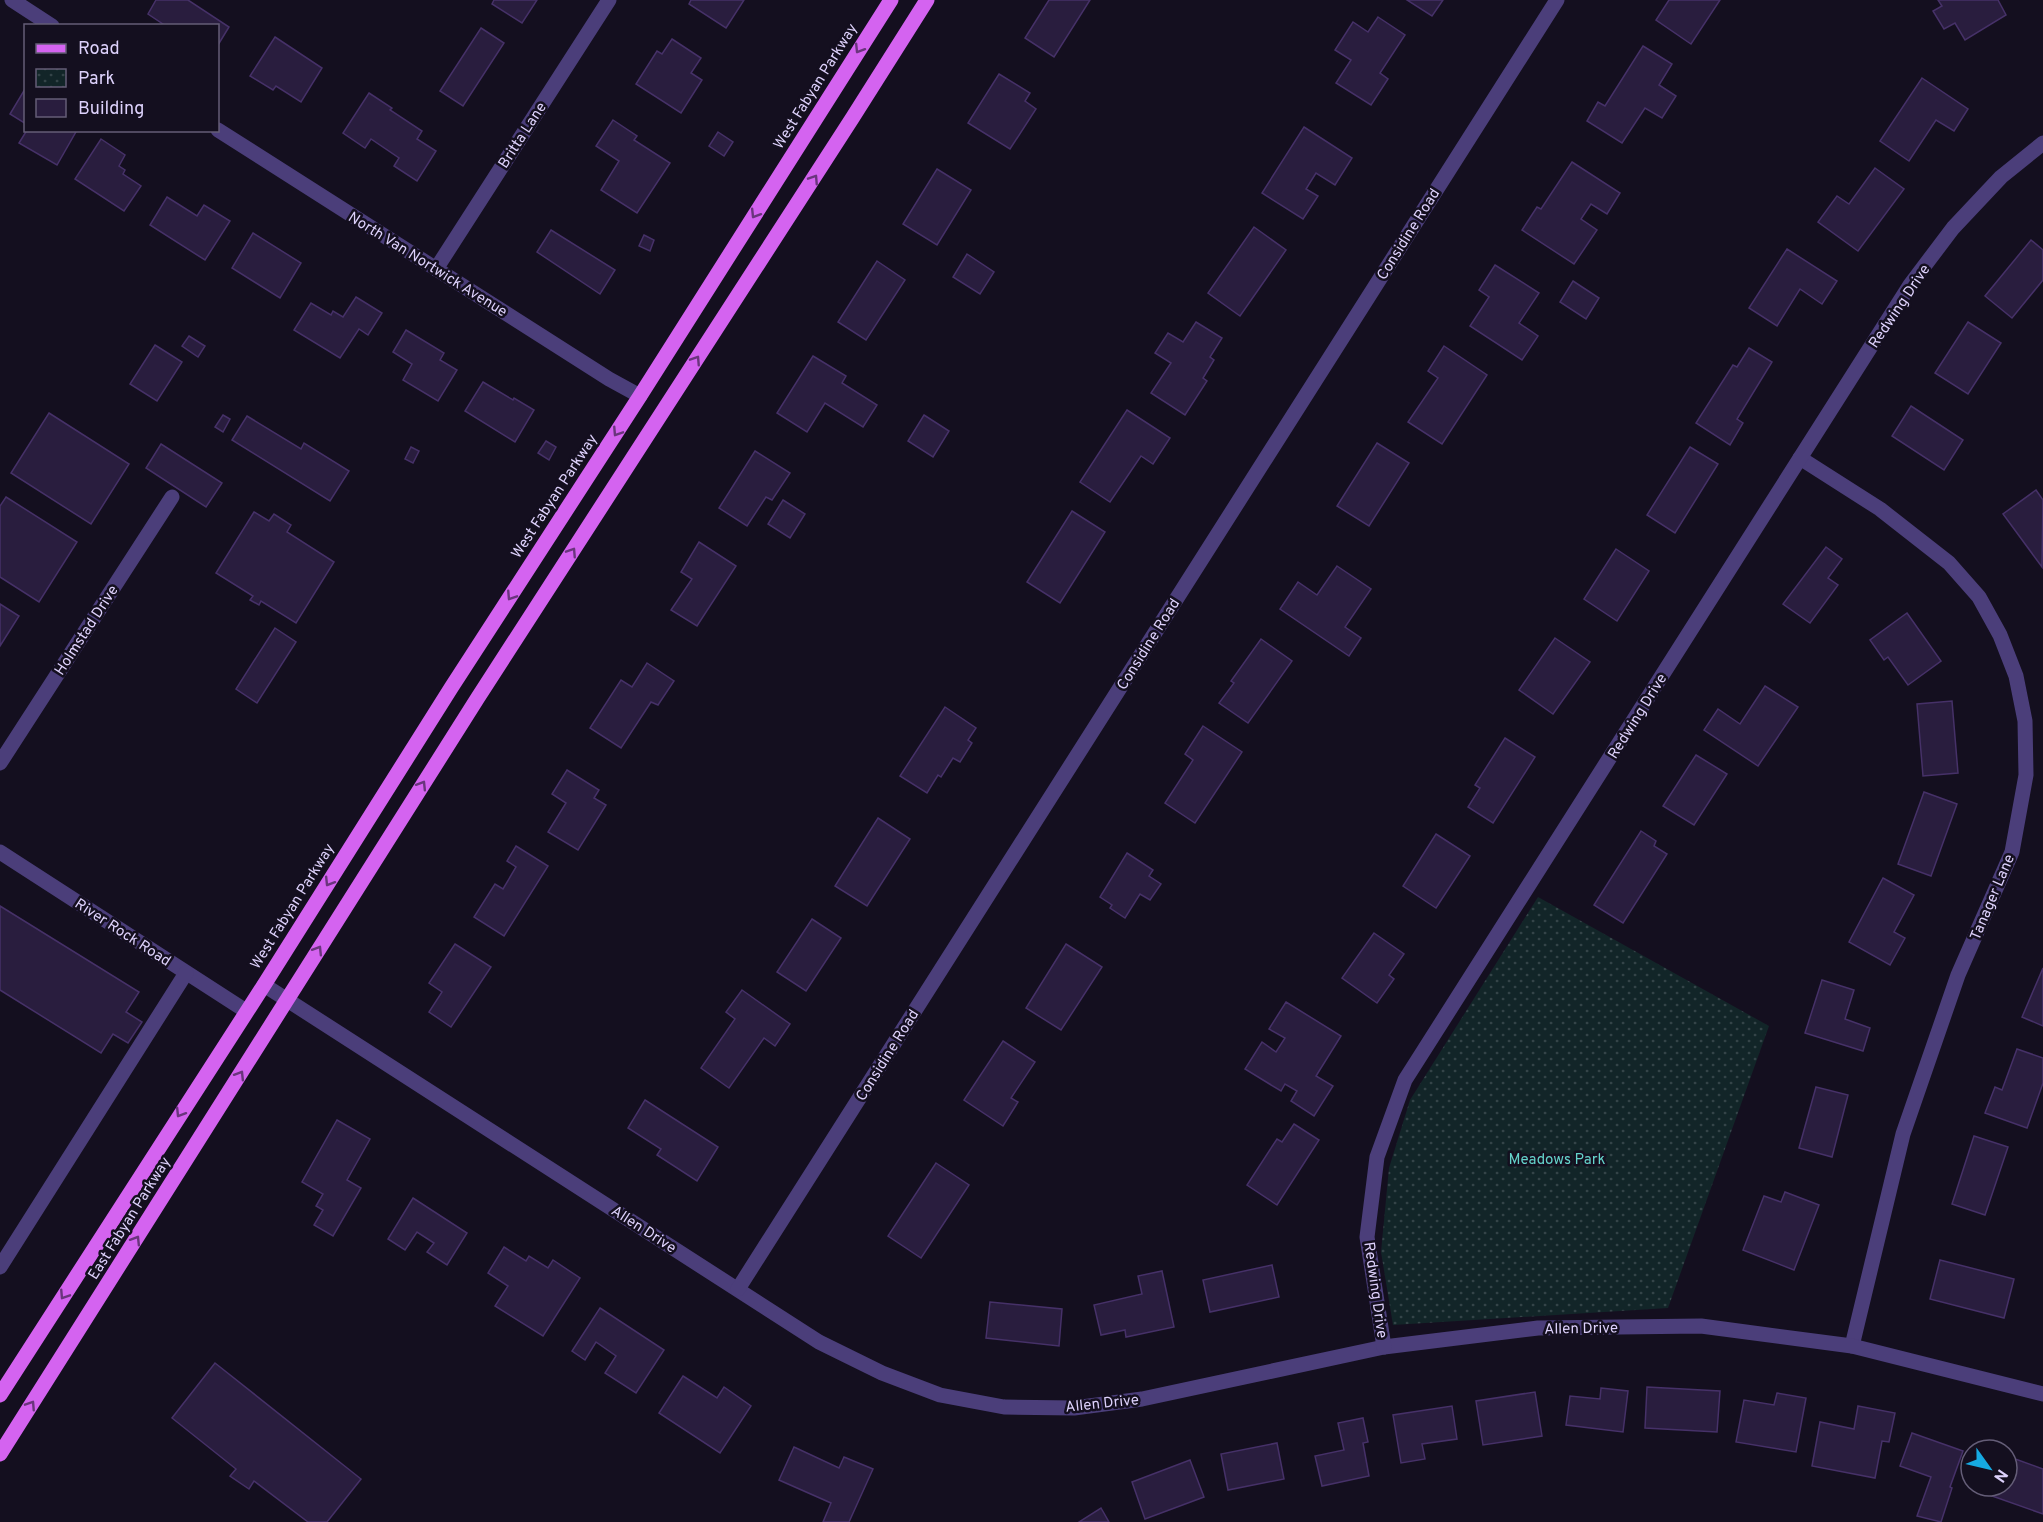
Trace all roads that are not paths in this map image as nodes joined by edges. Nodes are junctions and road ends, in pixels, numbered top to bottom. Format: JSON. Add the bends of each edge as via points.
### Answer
{"nodes":[{"id":1,"x":12,"y":0,"type":"edge"},
{"id":2,"x":609,"y":0,"type":"edge"},
{"id":3,"x":891,"y":0,"type":"edge"},
{"id":4,"x":927,"y":0,"type":"edge"},
{"id":5,"x":1557,"y":0,"type":"edge"},
{"id":6,"x":49,"y":24,"type":"edge"},
{"id":7,"x":219,"y":131,"type":"edge"},
{"id":8,"x":2043,"y":143,"type":"edge"},
{"id":9,"x":436,"y":269,"type":"junction"},
{"id":10,"x":640,"y":396,"type":"junction"},
{"id":11,"x":1800,"y":458,"type":"junction"},
{"id":12,"x":172,"y":497,"type":"dead end"},
{"id":13,"x":0,"y":763,"type":"edge"},
{"id":14,"x":0,"y":852,"type":"edge"},
{"id":15,"x":186,"y":973,"type":"junction"},
{"id":16,"x":264,"y":985,"type":"junction"},
{"id":17,"x":288,"y":1000,"type":"junction"},
{"id":18,"x":246,"y":1011,"type":"junction"},
{"id":19,"x":0,"y":1267,"type":"edge"},
{"id":20,"x":738,"y":1289,"type":"junction"},
{"id":21,"x":1852,"y":1346,"type":"junction"},
{"id":22,"x":1384,"y":1347,"type":"junction"},
{"id":23,"x":2043,"y":1394,"type":"edge"},
{"id":24,"x":0,"y":1395,"type":"edge"},
{"id":25,"x":0,"y":1454,"type":"edge"}],
"edges":[{"from":1,"to":6,"type":"street"},
{"from":2,"to":9,"type":"street","name":"Britta Lane"},
{"from":3,"to":10,"type":"main road","name":"West Fabyan Parkway","one_way":true},
{"from":17,"to":4,"type":"main road","one_way":true,"via":[[494,672]]},
{"from":5,"to":20,"type":"street","name":"Considine Road"},
{"from":7,"to":9,"type":"street","name":"North Van Nortwick Avenue"},
{"from":8,"to":11,"type":"street","name":"Redwing Drive","via":[[2001,177],[1953,228],[1910,285]]},
{"from":9,"to":10,"type":"street","name":"North Van Nortwick Avenue"},
{"from":10,"to":16,"type":"main road","name":"West Fabyan Parkway","one_way":true},
{"from":11,"to":21,"type":"street","name":"Tanager Lane","via":[[1880,509],[1949,563],[1979,597],[2016,676],[2025,721],[2026,775],[2012,852],[1958,975],[1903,1134]]},
{"from":11,"to":22,"type":"street","name":"Redwing Drive","via":[[1405,1080],[1377,1157],[1367,1237]]},
{"from":12,"to":13,"type":"street","name":"Holmstad Drive"},
{"from":14,"to":15,"type":"street","name":"River Rock Road"},
{"from":15,"to":18,"type":"street","name":"River Rock Road"},
{"from":15,"to":19,"type":"street"},
{"from":16,"to":17,"type":"street","name":"Allen Drive"},
{"from":16,"to":18,"type":"main road","name":"West Fabyan Parkway"},
{"from":17,"to":20,"type":"street","name":"Allen Drive"},
{"from":25,"to":17,"type":"main road","name":"East Fabyan Parkway","one_way":true},
{"from":18,"to":24,"type":"main road","name":"East Fabyan Parkway","one_way":true},
{"from":20,"to":22,"type":"street","name":"Allen Drive","via":[[819,1342],[882,1373],[940,1395],[1004,1407],[1074,1408],[1142,1399]]},
{"from":21,"to":22,"type":"street","name":"Allen Drive","via":[[1701,1326],[1538,1328]]},
{"from":21,"to":23,"type":"street","name":"Allen Drive"}]}
